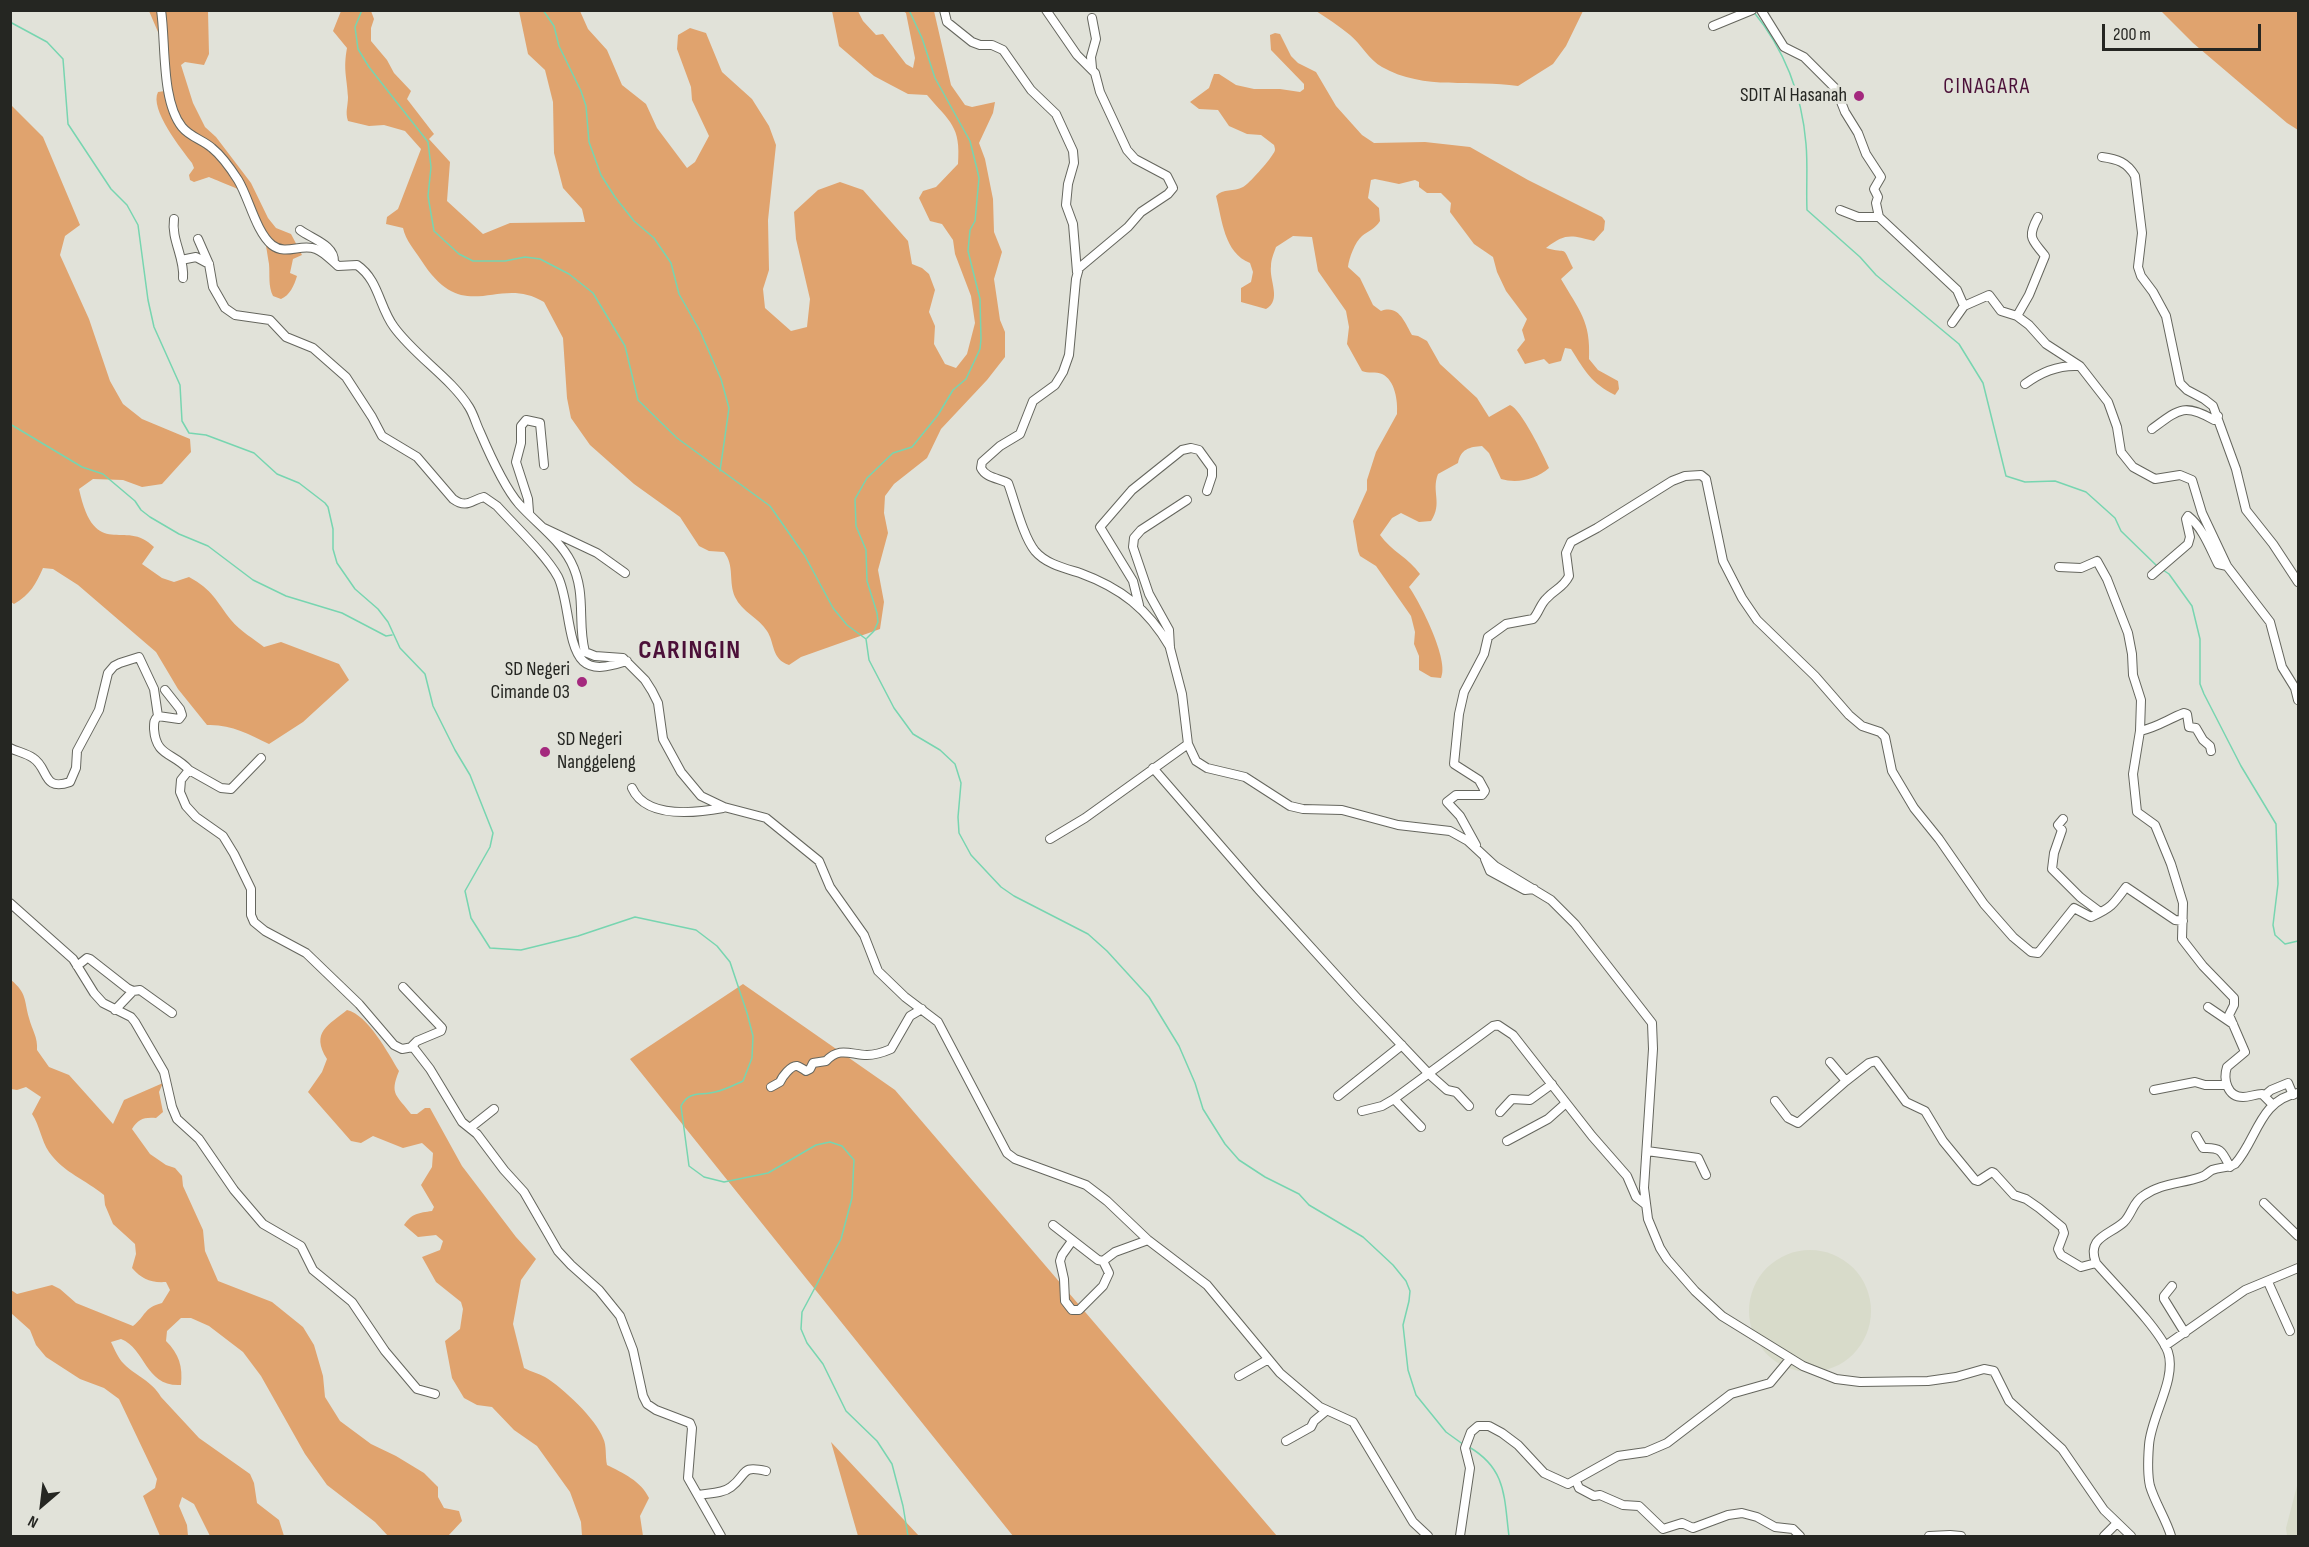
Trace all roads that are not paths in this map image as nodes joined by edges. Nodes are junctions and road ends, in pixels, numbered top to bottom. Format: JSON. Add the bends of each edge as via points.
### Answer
{"nodes":[{"id":1,"x":161,"y":10,"type":"edge"},
{"id":2,"x":944,"y":10,"type":"edge"},
{"id":3,"x":1046,"y":10,"type":"edge"},
{"id":4,"x":1761,"y":10,"type":"edge"},
{"id":5,"x":1750,"y":12,"type":"edge"},
{"id":6,"x":1092,"y":18,"type":"dead end"},
{"id":7,"x":1713,"y":26,"type":"dead end"},
{"id":8,"x":1092,"y":68,"type":"junction"},
{"id":9,"x":2102,"y":157,"type":"dead end"},
{"id":10,"x":1840,"y":210,"type":"dead end"},
{"id":11,"x":1879,"y":217,"type":"junction"},
{"id":12,"x":2038,"y":217,"type":"dead end"},
{"id":13,"x":174,"y":219,"type":"dead end"},
{"id":14,"x":300,"y":230,"type":"dead end"},
{"id":15,"x":198,"y":239,"type":"dead end"},
{"id":16,"x":181,"y":261,"type":"junction"},
{"id":17,"x":334,"y":262,"type":"junction"},
{"id":18,"x":210,"y":264,"type":"junction"},
{"id":19,"x":1077,"y":272,"type":"junction"},
{"id":20,"x":183,"y":278,"type":"dead end"},
{"id":21,"x":1964,"y":306,"type":"junction"},
{"id":22,"x":2017,"y":316,"type":"junction"},
{"id":23,"x":1952,"y":323,"type":"dead end"},
{"id":24,"x":2080,"y":366,"type":"junction"},
{"id":25,"x":2025,"y":384,"type":"dead end"},
{"id":26,"x":2218,"y":416,"type":"junction"},
{"id":27,"x":2152,"y":429,"type":"dead end"},
{"id":28,"x":544,"y":465,"type":"dead end"},
{"id":29,"x":1207,"y":490,"type":"dead end"},
{"id":30,"x":1187,"y":500,"type":"dead end"},
{"id":31,"x":529,"y":512,"type":"junction"},
{"id":32,"x":543,"y":528,"type":"junction"},
{"id":33,"x":2227,"y":566,"type":"junction"},
{"id":34,"x":2059,"y":567,"type":"dead end"},
{"id":35,"x":2158,"y":570,"type":"dead end"},
{"id":36,"x":625,"y":573,"type":"dead end"},
{"id":37,"x":2298,"y":582,"type":"edge"},
{"id":38,"x":1139,"y":606,"type":"junction"},
{"id":39,"x":1170,"y":648,"type":"junction"},
{"id":40,"x":627,"y":662,"type":"junction"},
{"id":41,"x":2297,"y":685,"type":"edge"},
{"id":42,"x":165,"y":690,"type":"dead end"},
{"id":43,"x":2298,"y":700,"type":"edge"},
{"id":44,"x":158,"y":716,"type":"junction"},
{"id":45,"x":2140,"y":730,"type":"junction"},
{"id":46,"x":1188,"y":744,"type":"junction"},
{"id":47,"x":10,"y":748,"type":"edge"},
{"id":48,"x":2211,"y":751,"type":"dead end"},
{"id":49,"x":261,"y":758,"type":"dead end"},
{"id":50,"x":1153,"y":768,"type":"junction"},
{"id":51,"x":189,"y":770,"type":"junction"},
{"id":52,"x":632,"y":788,"type":"dead end"},
{"id":53,"x":724,"y":807,"type":"junction"},
{"id":54,"x":2063,"y":819,"type":"dead end"},
{"id":55,"x":1050,"y":839,"type":"dead end"},
{"id":56,"x":1478,"y":852,"type":"junction"},
{"id":57,"x":10,"y":903,"type":"edge"},
{"id":58,"x":2100,"y":912,"type":"junction"},
{"id":59,"x":2183,"y":921,"type":"junction"},
{"id":60,"x":77,"y":966,"type":"junction"},
{"id":61,"x":403,"y":987,"type":"dead end"},
{"id":62,"x":133,"y":991,"type":"junction"},
{"id":63,"x":2208,"y":1007,"type":"dead end"},
{"id":64,"x":922,"y":1009,"type":"junction"},
{"id":65,"x":115,"y":1010,"type":"junction"},
{"id":66,"x":172,"y":1013,"type":"dead end"},
{"id":67,"x":2233,"y":1023,"type":"junction"},
{"id":68,"x":1402,"y":1045,"type":"junction"},
{"id":69,"x":412,"y":1046,"type":"junction"},
{"id":70,"x":1830,"y":1062,"type":"dead end"},
{"id":71,"x":1430,"y":1074,"type":"junction"},
{"id":72,"x":1846,"y":1081,"type":"junction"},
{"id":73,"x":1552,"y":1084,"type":"junction"},
{"id":74,"x":2226,"y":1085,"type":"junction"},
{"id":75,"x":771,"y":1087,"type":"dead end"},
{"id":76,"x":2154,"y":1090,"type":"dead end"},
{"id":77,"x":2296,"y":1094,"type":"edge"},
{"id":78,"x":2265,"y":1095,"type":"junction"},
{"id":79,"x":1338,"y":1096,"type":"dead end"},
{"id":80,"x":1394,"y":1099,"type":"junction"},
{"id":81,"x":1774,"y":1101,"type":"dead end"},
{"id":82,"x":1566,"y":1103,"type":"junction"},
{"id":83,"x":2273,"y":1105,"type":"junction"},
{"id":84,"x":1469,"y":1106,"type":"dead end"},
{"id":85,"x":494,"y":1109,"type":"dead end"},
{"id":86,"x":1362,"y":1111,"type":"dead end"},
{"id":87,"x":1500,"y":1112,"type":"dead end"},
{"id":88,"x":1421,"y":1127,"type":"dead end"},
{"id":89,"x":470,"y":1128,"type":"junction"},
{"id":90,"x":2196,"y":1136,"type":"dead end"},
{"id":91,"x":1507,"y":1141,"type":"dead end"},
{"id":92,"x":1647,"y":1151,"type":"junction"},
{"id":93,"x":2230,"y":1167,"type":"junction"},
{"id":94,"x":1706,"y":1175,"type":"dead end"},
{"id":95,"x":2264,"y":1203,"type":"dead end"},
{"id":96,"x":1645,"y":1204,"type":"junction"},
{"id":97,"x":1053,"y":1225,"type":"dead end"},
{"id":98,"x":2298,"y":1236,"type":"edge"},
{"id":99,"x":1148,"y":1240,"type":"junction"},
{"id":100,"x":1072,"y":1241,"type":"junction"},
{"id":101,"x":1103,"y":1260,"type":"junction"},
{"id":102,"x":2096,"y":1263,"type":"junction"},
{"id":103,"x":2298,"y":1268,"type":"edge"},
{"id":104,"x":2268,"y":1282,"type":"junction"},
{"id":105,"x":2172,"y":1286,"type":"dead end"},
{"id":106,"x":2290,"y":1331,"type":"dead end"},
{"id":107,"x":2185,"y":1333,"type":"junction"},
{"id":108,"x":2165,"y":1346,"type":"junction"},
{"id":109,"x":1790,"y":1359,"type":"junction"},
{"id":110,"x":1268,"y":1360,"type":"junction"},
{"id":111,"x":1239,"y":1376,"type":"dead end"},
{"id":112,"x":435,"y":1394,"type":"dead end"},
{"id":113,"x":1326,"y":1411,"type":"junction"},
{"id":114,"x":1286,"y":1441,"type":"dead end"},
{"id":115,"x":766,"y":1471,"type":"dead end"},
{"id":116,"x":1576,"y":1481,"type":"junction"},
{"id":117,"x":698,"y":1494,"type":"junction"},
{"id":118,"x":2117,"y":1523,"type":"junction"},
{"id":119,"x":721,"y":1536,"type":"edge"},
{"id":120,"x":1428,"y":1536,"type":"edge"},
{"id":121,"x":1460,"y":1536,"type":"edge"},
{"id":122,"x":1800,"y":1536,"type":"edge"},
{"id":123,"x":1929,"y":1536,"type":"edge"},
{"id":124,"x":1962,"y":1536,"type":"edge"},
{"id":125,"x":2104,"y":1536,"type":"edge"},
{"id":126,"x":2131,"y":1536,"type":"edge"},
{"id":127,"x":2171,"y":1536,"type":"edge"}],
"edges":[{"from":1,"to":17,"type":"street","via":[[167,79],[181,126],[212,147],[229,168],[270,243],[281,249],[313,247]]},
{"from":2,"to":19,"type":"street","via":[[947,22],[972,42],[1003,50],[1031,90],[1056,114],[1073,151],[1066,205],[1073,224]]},
{"from":3,"to":8,"type":"street","via":[[1077,55]]},
{"from":4,"to":11,"type":"street","via":[[1784,47],[1804,57],[1836,89],[1881,177],[1874,189]]},
{"from":5,"to":7,"type":"street"},
{"from":6,"to":8,"type":"street","via":[[1096,39]]},
{"from":8,"to":19,"type":"street","via":[[1127,150],[1135,159],[1167,176],[1173,188],[1141,212]]},
{"from":9,"to":26,"type":"street","via":[[2119,159],[2134,176],[2142,233],[2138,258],[2141,276],[2166,316],[2180,383],[2210,402]]},
{"from":10,"to":11,"type":"street","via":[[1858,217]]},
{"from":11,"to":21,"type":"street","via":[[1957,290]]},
{"from":12,"to":22,"type":"street","via":[[2032,240],[2045,256]]},
{"from":13,"to":16,"type":"street"},
{"from":14,"to":17,"type":"street","via":[[330,250]]},
{"from":15,"to":18,"type":"street"},
{"from":16,"to":18,"type":"street","via":[[195,257]]},
{"from":16,"to":20,"type":"street"},
{"from":17,"to":31,"type":"street","via":[[343,267],[357,265],[370,276],[394,327],[463,398],[512,494]]},
{"from":18,"to":40,"type":"street","via":[[213,287],[229,312],[270,320],[286,337],[322,354],[346,377],[382,436],[417,457],[453,499],[469,505],[484,497],[497,506],[558,578],[574,643],[584,662],[604,667]]},
{"from":19,"to":38,"type":"street","via":[[1069,355],[1063,372],[1055,385],[1033,401],[1022,432],[982,462],[981,468],[983,474],[1008,483],[1030,543],[1039,555],[1058,567],[1101,582]]},
{"from":21,"to":22,"type":"street","via":[[1989,295],[2001,310]]},
{"from":21,"to":23,"type":"street"},
{"from":22,"to":24,"type":"street","via":[[2046,344]]},
{"from":24,"to":25,"type":"street","via":[[2054,368]]},
{"from":24,"to":33,"type":"street","via":[[2108,402],[2121,452],[2133,466],[2155,479],[2181,475],[2192,480],[2202,513]]},
{"from":26,"to":27,"type":"street","via":[[2214,420],[2196,410],[2183,410]]},
{"from":26,"to":37,"type":"street","via":[[2248,515]]},
{"from":28,"to":31,"type":"street","via":[[540,423],[526,420],[521,426],[516,462]]},
{"from":29,"to":38,"type":"street","via":[[1212,468],[1199,450],[1182,450],[1132,490],[1100,527],[1133,580]]},
{"from":30,"to":39,"type":"street","via":[[1141,530],[1133,543],[1149,594],[1169,630]]},
{"from":31,"to":32,"type":"street"},
{"from":32,"to":36,"type":"street","via":[[597,553]]},
{"from":32,"to":40,"type":"street","via":[[570,561],[578,582],[585,652],[619,656]]},
{"from":33,"to":35,"type":"street","via":[[2217,563],[2213,549],[2188,516],[2188,544]]},
{"from":33,"to":41,"type":"street","via":[[2270,622],[2282,667]]},
{"from":34,"to":45,"type":"street","via":[[2081,568],[2097,561],[2107,579],[2130,643],[2133,675],[2142,706]]},
{"from":38,"to":39,"type":"street"},
{"from":39,"to":46,"type":"street","via":[[1180,684]]},
{"from":40,"to":53,"type":"street","via":[[645,680],[658,703],[663,739],[681,772],[701,796]]},
{"from":41,"to":43,"type":"street"},
{"from":42,"to":44,"type":"street","via":[[182,715],[179,719]]},
{"from":44,"to":47,"type":"street","via":[[151,681],[139,657],[135,657],[108,673],[99,710],[81,740],[69,782],[51,782],[36,760]]},
{"from":44,"to":51,"type":"street","via":[[154,722],[159,749]]},
{"from":45,"to":48,"type":"street","via":[[2164,724],[2184,713],[2189,727],[2196,728]]},
{"from":45,"to":59,"type":"street","via":[[2133,770],[2136,809],[2158,829],[2182,900]]},
{"from":46,"to":50,"type":"street"},
{"from":46,"to":56,"type":"street","via":[[1192,756],[1203,766],[1245,777],[1290,806],[1342,810],[1398,825],[1450,831]]},
{"from":49,"to":51,"type":"street","via":[[231,789],[221,788]]},
{"from":50,"to":55,"type":"street"},
{"from":50,"to":68,"type":"street"},
{"from":51,"to":69,"type":"street","via":[[178,787],[180,792],[186,806],[223,836],[234,854],[250,889],[254,922],[306,953],[367,1012],[394,1045],[402,1049]]},
{"from":52,"to":53,"type":"street","via":[[642,802],[668,810],[701,812]]},
{"from":53,"to":64,"type":"street","via":[[766,818],[814,855],[824,868],[830,887],[864,935],[878,971]]},
{"from":54,"to":58,"type":"street","via":[[2058,825],[2062,830],[2052,869]]},
{"from":56,"to":58,"type":"street","via":[[1460,816],[1447,802],[1456,795],[1482,795],[1485,791],[1479,780],[1454,764],[1464,692],[1484,654],[1488,637],[1506,624],[1533,620],[1544,600],[1560,589],[1569,576],[1566,553],[1571,542],[1672,480],[1701,475],[1706,479],[1723,561],[1757,620],[1849,715],[1885,737],[1892,771],[1914,808],[2013,937],[2038,953],[2074,908],[2091,917]]},
{"from":56,"to":92,"type":"street","via":[[1551,900],[1575,924],[1652,1023]]},
{"from":57,"to":60,"type":"street","via":[[60,945]]},
{"from":58,"to":59,"type":"street","via":[[2110,908],[2128,887],[2175,920]]},
{"from":59,"to":67,"type":"street","via":[[2182,939],[2234,998],[2229,1014]]},
{"from":60,"to":62,"type":"street","via":[[90,959]]},
{"from":60,"to":65,"type":"street","via":[[98,998]]},
{"from":61,"to":69,"type":"street","via":[[442,1028]]},
{"from":62,"to":65,"type":"street"},
{"from":62,"to":66,"type":"street","via":[[140,990]]},
{"from":63,"to":67,"type":"street"},
{"from":64,"to":75,"type":"street","via":[[910,1016],[891,1049],[872,1055],[842,1051],[826,1061],[813,1063],[806,1071],[792,1067]]},
{"from":64,"to":99,"type":"street","via":[[938,1022],[1009,1156],[1086,1185]]},
{"from":65,"to":112,"type":"street","via":[[131,1017],[164,1071],[177,1119],[199,1139],[254,1215],[302,1246],[313,1270],[352,1302],[406,1378],[420,1391]]},
{"from":67,"to":74,"type":"street","via":[[2245,1054],[2227,1067]]},
{"from":68,"to":71,"type":"street"},
{"from":68,"to":79,"type":"street"},
{"from":69,"to":89,"type":"street","via":[[462,1122]]},
{"from":70,"to":72,"type":"street"},
{"from":71,"to":73,"type":"street","via":[[1498,1025],[1513,1035]]},
{"from":71,"to":80,"type":"street"},
{"from":71,"to":84,"type":"street"},
{"from":72,"to":81,"type":"street","via":[[1798,1123],[1788,1118]]},
{"from":72,"to":102,"type":"street","via":[[1876,1061],[1906,1102],[1925,1111],[1943,1141],[1975,1180],[1994,1173],[2014,1195],[2034,1204],[2062,1227],[2064,1233],[2058,1249],[2061,1255],[2081,1268]]},
{"from":73,"to":82,"type":"street"},
{"from":73,"to":87,"type":"street","via":[[1530,1100],[1512,1099]]},
{"from":74,"to":76,"type":"street","via":[[2195,1082]]},
{"from":74,"to":78,"type":"street","via":[[2238,1097]]},
{"from":77,"to":78,"type":"street","via":[[2288,1083]]},
{"from":77,"to":83,"type":"street"},
{"from":78,"to":83,"type":"street"},
{"from":80,"to":86,"type":"street"},
{"from":80,"to":88,"type":"street"},
{"from":82,"to":91,"type":"street","via":[[1548,1119]]},
{"from":82,"to":96,"type":"street","via":[[1627,1176],[1636,1197]]},
{"from":83,"to":93,"type":"street"},
{"from":85,"to":89,"type":"street"},
{"from":89,"to":117,"type":"street","via":[[524,1192],[558,1251],[599,1290],[620,1317],[647,1404],[690,1423],[692,1443],[687,1471]]},
{"from":90,"to":93,"type":"street","via":[[2203,1148],[2215,1147],[2223,1153]]},
{"from":92,"to":94,"type":"street","via":[[1698,1158]]},
{"from":92,"to":96,"type":"street"},
{"from":93,"to":102,"type":"street","via":[[2162,1186],[2140,1198],[2123,1223],[2098,1240],[2093,1253]]},
{"from":95,"to":98,"type":"street"},
{"from":96,"to":109,"type":"street","via":[[1660,1248],[1695,1291],[1722,1316]]},
{"from":97,"to":100,"type":"street"},
{"from":99,"to":101,"type":"street"},
{"from":99,"to":110,"type":"street","via":[[1207,1285]]},
{"from":100,"to":101,"type":"street"},
{"from":100,"to":101,"type":"street","via":[[1060,1261],[1065,1301],[1072,1310],[1079,1310],[1103,1286],[1109,1273]]},
{"from":102,"to":108,"type":"street"},
{"from":103,"to":104,"type":"street"},
{"from":104,"to":106,"type":"street"},
{"from":104,"to":107,"type":"street","via":[[2245,1290]]},
{"from":105,"to":107,"type":"street","via":[[2164,1299]]},
{"from":107,"to":108,"type":"street"},
{"from":108,"to":127,"type":"street","via":[[2169,1369],[2151,1432],[2148,1470]]},
{"from":109,"to":116,"type":"street","via":[[1770,1383],[1731,1394],[1667,1443],[1646,1452],[1618,1456]]},
{"from":109,"to":118,"type":"street","via":[[1828,1377],[1860,1382],[1928,1382],[1992,1370],[2008,1401],[2062,1449],[2099,1504]]},
{"from":110,"to":111,"type":"street"},
{"from":110,"to":113,"type":"street"},
{"from":113,"to":114,"type":"street","via":[[1311,1427]]},
{"from":113,"to":120,"type":"street","via":[[1353,1422],[1413,1522]]},
{"from":115,"to":117,"type":"street","via":[[745,1470],[728,1489]]},
{"from":116,"to":121,"type":"street","via":[[1568,1484],[1544,1473],[1518,1445],[1481,1425],[1471,1431],[1466,1446],[1470,1468]]},
{"from":116,"to":122,"type":"street","via":[[1579,1488],[1594,1496],[1639,1506],[1663,1529],[1682,1523],[1694,1528],[1742,1513],[1775,1527],[1793,1529]]},
{"from":117,"to":119,"type":"street"},
{"from":118,"to":125,"type":"street"},
{"from":118,"to":126,"type":"street"},
{"from":123,"to":124,"type":"street"}]}
